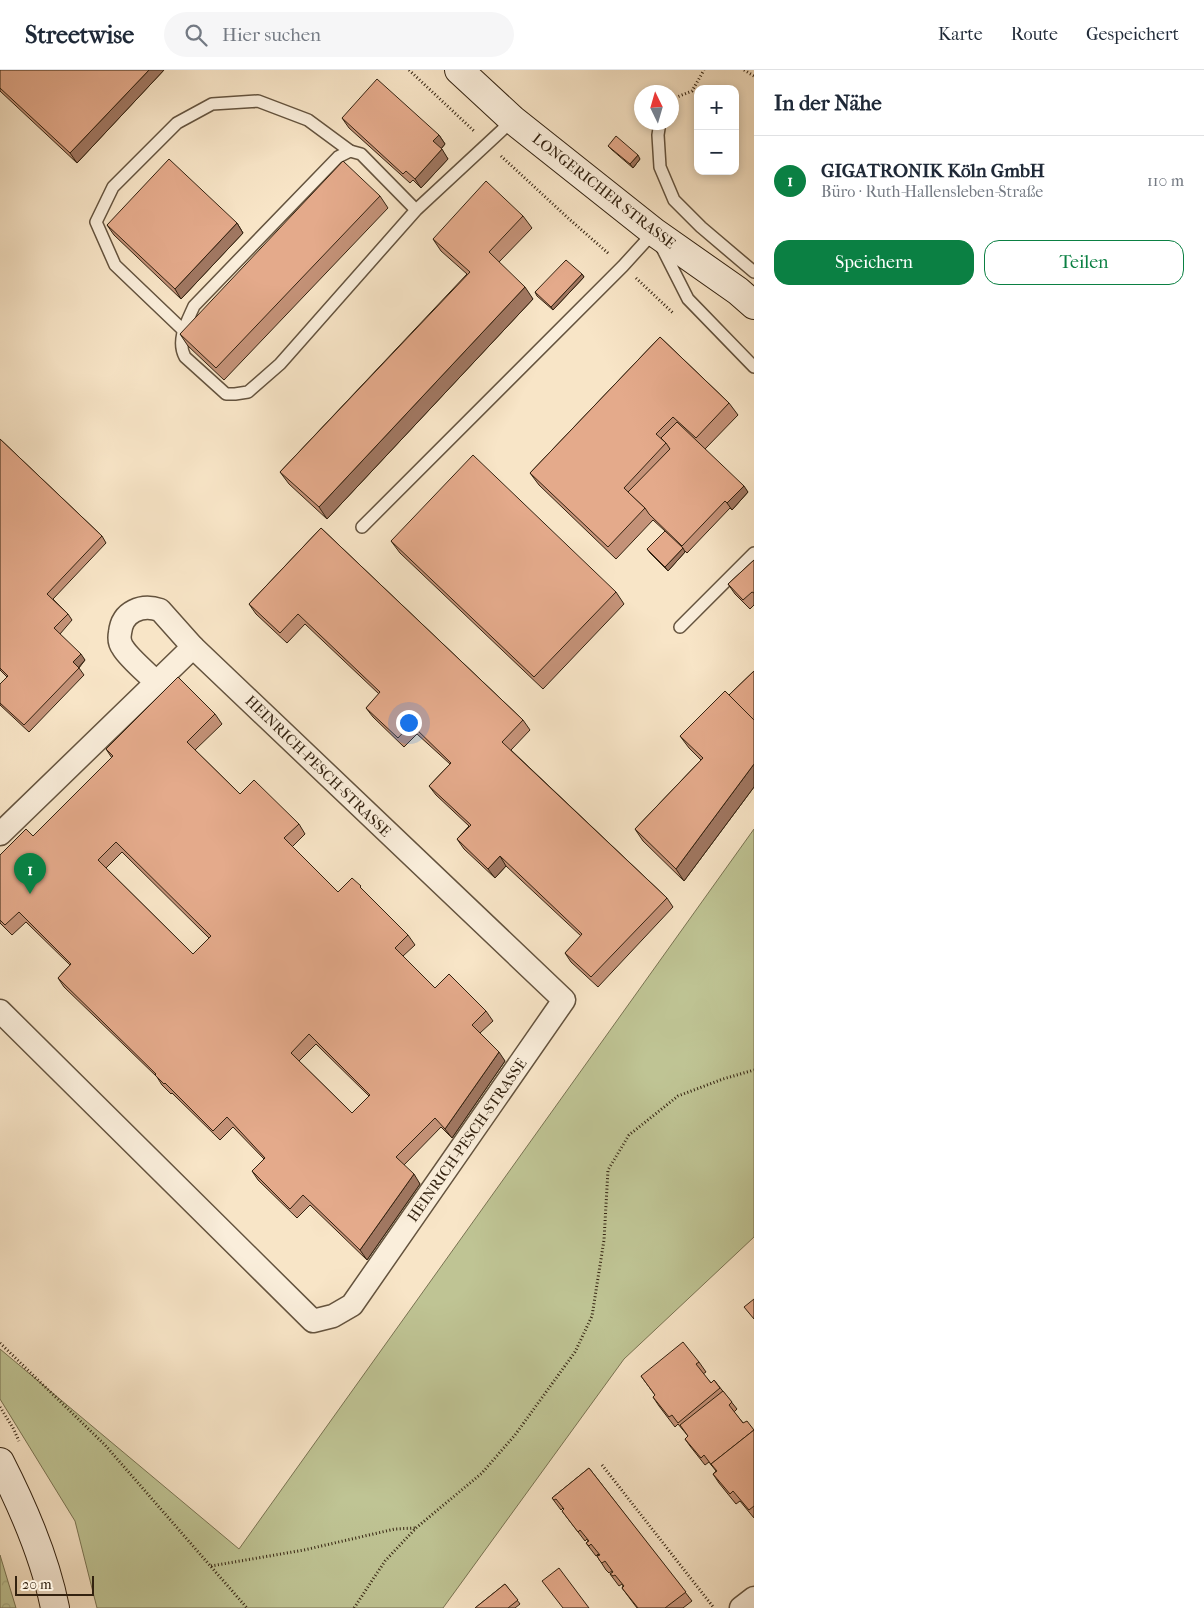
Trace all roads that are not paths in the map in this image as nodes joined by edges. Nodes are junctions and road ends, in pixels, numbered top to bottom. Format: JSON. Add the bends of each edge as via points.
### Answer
{"nodes":[{"id":1,"x":459,"y":70,"type":"edge"},
{"id":2,"x":513,"y":120,"type":"junction"},
{"id":3,"x":659,"y":130,"type":"edge"},
{"id":4,"x":350,"y":151,"type":"junction"},
{"id":5,"x":416,"y":210,"type":"junction"},
{"id":6,"x":654,"y":232,"type":"junction"},
{"id":7,"x":754,"y":272,"type":"edge"},
{"id":8,"x":754,"y":305,"type":"edge"},
{"id":9,"x":183,"y":330,"type":"junction"},
{"id":10,"x":754,"y":367,"type":"edge"},
{"id":11,"x":362,"y":527,"type":"dead end"},
{"id":12,"x":754,"y":553,"type":"edge"},
{"id":13,"x":680,"y":627,"type":"dead end"},
{"id":14,"x":193,"y":647,"type":"junction"},
{"id":15,"x":156,"y":682,"type":"junction"},
{"id":16,"x":1,"y":829,"type":"edge"},
{"id":17,"x":0,"y":1011,"type":"edge"},
{"id":18,"x":0,"y":1462,"type":"edge"},
{"id":19,"x":754,"y":1598,"type":"edge"},
{"id":20,"x":55,"y":1608,"type":"edge"},
{"id":21,"x":741,"y":1608,"type":"edge"}],
"edges":[{"from":1,"to":2,"type":"street","name":"LONGERICHER STRASSE"},
{"from":2,"to":5,"type":"lane"},
{"from":2,"to":6,"type":"street","name":"LONGERICHER STRASSE"},
{"from":3,"to":7,"type":"lane","via":[[660,167],[674,200]]},
{"from":4,"to":5,"type":"lane","via":[[361,154]]},
{"from":4,"to":9,"type":"lane","via":[[338,157],[194,306]]},
{"from":4,"to":9,"type":"lane","via":[[308,120],[258,101],[212,104],[177,123],[113,186],[96,222],[115,265]]},
{"from":5,"to":9,"type":"lane","via":[[280,364],[248,392],[226,394],[185,357],[181,344]]},
{"from":6,"to":8,"type":"street","name":"LONGERICHER STRASSE"},
{"from":6,"to":10,"type":"lane","via":[[688,299]]},
{"from":6,"to":11,"type":"lane","via":[[624,266]]},
{"from":12,"to":13,"type":"lane"},
{"from":14,"to":15,"type":"street"},
{"from":14,"to":15,"type":"street","via":[[160,610],[153,607],[134,610],[125,618],[120,626],[119,639],[123,648]]},
{"from":14,"to":17,"type":"street","name":"HEINRICH-PESCH-STRASSE","via":[[564,1000],[352,1305],[333,1316],[313,1321]]},
{"from":15,"to":16,"type":"street"},
{"from":18,"to":20,"type":"street","via":[[37,1546]]},
{"from":19,"to":21,"type":"street"}]}
